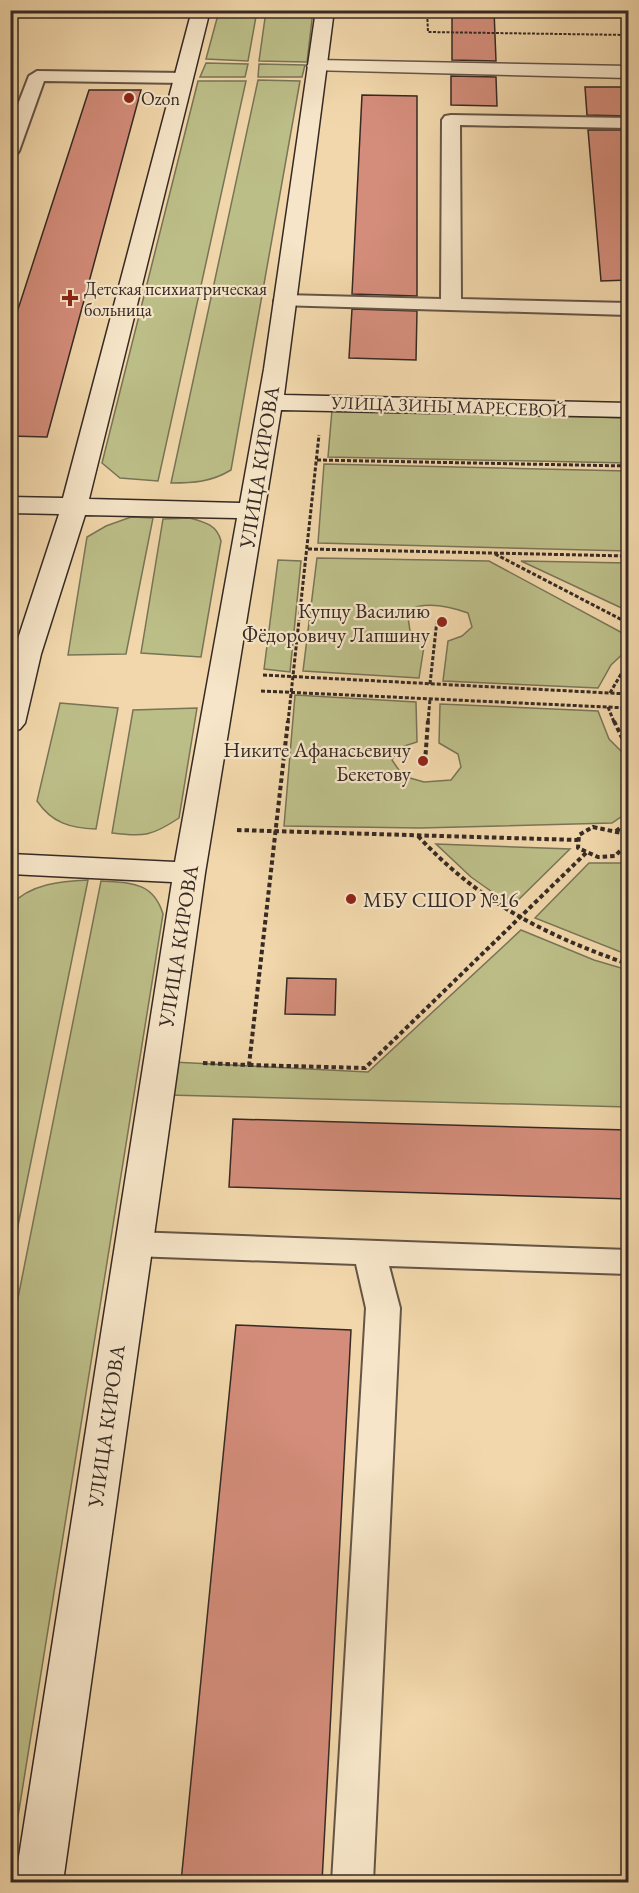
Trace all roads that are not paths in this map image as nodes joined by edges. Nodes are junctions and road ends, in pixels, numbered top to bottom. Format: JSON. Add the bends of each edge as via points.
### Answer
{"nodes":[{"id":1,"x":201,"y":10,"type":"edge"},
{"id":2,"x":325,"y":10,"type":"edge"},
{"id":3,"x":317,"y":66,"type":"junction"},
{"id":4,"x":628,"y":72,"type":"edge"},
{"id":5,"x":19,"y":76,"type":"dead end"},
{"id":6,"x":37,"y":76,"type":"junction"},
{"id":7,"x":184,"y":78,"type":"junction"},
{"id":8,"x":628,"y":123,"type":"edge"},
{"id":9,"x":10,"y":151,"type":"edge"},
{"id":10,"x":284,"y":301,"type":"junction"},
{"id":11,"x":451,"y":305,"type":"junction"},
{"id":12,"x":628,"y":309,"type":"edge"},
{"id":13,"x":269,"y":402,"type":"junction"},
{"id":14,"x":628,"y":410,"type":"edge"},
{"id":15,"x":10,"y":505,"type":"edge"},
{"id":16,"x":74,"y":507,"type":"junction"},
{"id":17,"x":251,"y":511,"type":"junction"},
{"id":18,"x":10,"y":723,"type":"edge"},
{"id":19,"x":10,"y":864,"type":"edge"},
{"id":20,"x":189,"y":873,"type":"junction"},
{"id":21,"x":133,"y":1244,"type":"junction"},
{"id":22,"x":370,"y":1253,"type":"junction"},
{"id":23,"x":628,"y":1262,"type":"edge"},
{"id":24,"x":39,"y":1882,"type":"edge"},
{"id":25,"x":353,"y":1882,"type":"edge"}],
"edges":[{"from":1,"to":7,"type":"main road"},
{"from":2,"to":3,"type":"main road","name":"УЛИЦА КИРОВА"},
{"from":3,"to":4,"type":"main road"},
{"from":3,"to":10,"type":"main road","name":"УЛИЦА КИРОВА"},
{"from":5,"to":6,"type":"lane"},
{"from":6,"to":7,"type":"lane"},
{"from":6,"to":9,"type":"lane"},
{"from":7,"to":16,"type":"main road"},
{"from":8,"to":11,"type":"lane","via":[[451,120]]},
{"from":10,"to":11,"type":"lane"},
{"from":10,"to":13,"type":"main road","name":"УЛИЦА КИРОВА"},
{"from":11,"to":12,"type":"lane"},
{"from":13,"to":14,"type":"main road","name":"УЛИЦА ЗИНЫ МАРЕСЕВОЙ"},
{"from":13,"to":17,"type":"main road","name":"УЛИЦА КИРОВА"},
{"from":15,"to":16,"type":"main road"},
{"from":16,"to":17,"type":"main road"},
{"from":16,"to":18,"type":"main road","via":[[27,654]]},
{"from":17,"to":20,"type":"main road","name":"УЛИЦА КИРОВА"},
{"from":19,"to":20,"type":"main road"},
{"from":20,"to":21,"type":"main road","name":"УЛИЦА КИРОВА"},
{"from":21,"to":22,"type":"lane"},
{"from":21,"to":24,"type":"main road","name":"УЛИЦА КИРОВА"},
{"from":22,"to":23,"type":"lane"},
{"from":22,"to":25,"type":"lane","via":[[383,1308]]}]}
